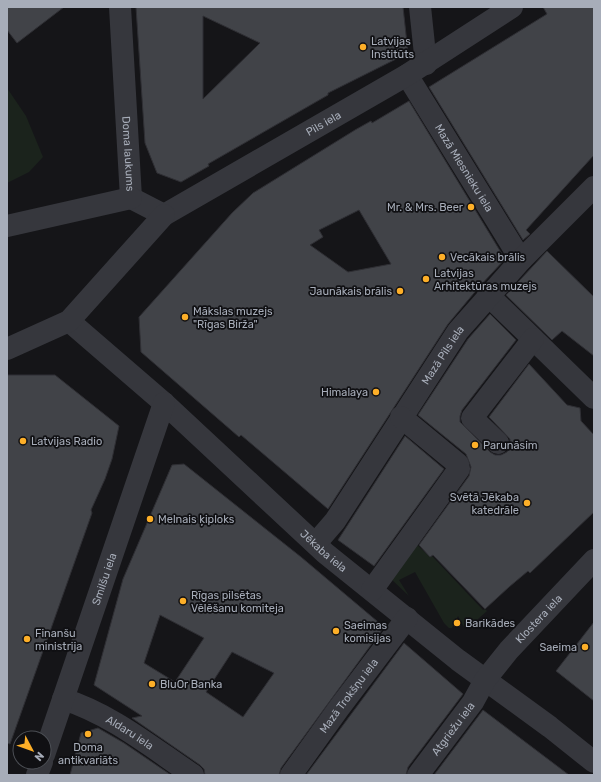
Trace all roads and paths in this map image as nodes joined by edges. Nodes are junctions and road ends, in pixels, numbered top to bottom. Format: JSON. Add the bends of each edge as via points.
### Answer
{"nodes":[{"id":1,"x":120,"y":7,"type":"edge"},
{"id":2,"x":420,"y":7,"type":"edge"},
{"id":3,"x":512,"y":7,"type":"edge"},
{"id":4,"x":426,"y":64,"type":"junction"},
{"id":5,"x":407,"y":76,"type":"junction"},
{"id":6,"x":594,"y":187,"type":"edge"},
{"id":7,"x":131,"y":198,"type":"junction"},
{"id":8,"x":164,"y":215,"type":"junction"},
{"id":9,"x":7,"y":226,"type":"edge"},
{"id":10,"x":521,"y":260,"type":"junction"},
{"id":11,"x":488,"y":295,"type":"junction"},
{"id":12,"x":69,"y":321,"type":"junction"},
{"id":13,"x":533,"y":339,"type":"junction"},
{"id":14,"x":7,"y":349,"type":"edge"},
{"id":15,"x":594,"y":398,"type":"edge"},
{"id":16,"x":164,"y":403,"type":"junction"},
{"id":17,"x":401,"y":417,"type":"junction"},
{"id":18,"x":498,"y":443,"type":"dead end"},
{"id":19,"x":316,"y":543,"type":"junction"},
{"id":20,"x":594,"y":560,"type":"edge"},
{"id":21,"x":372,"y":590,"type":"junction"},
{"id":22,"x":412,"y":622,"type":"junction"},
{"id":23,"x":485,"y":680,"type":"junction"},
{"id":24,"x":63,"y":699,"type":"junction"},
{"id":25,"x":52,"y":731,"type":"edge"},
{"id":26,"x":594,"y":762,"type":"edge"},
{"id":27,"x":193,"y":775,"type":"edge"},
{"id":28,"x":291,"y":775,"type":"edge"},
{"id":29,"x":418,"y":775,"type":"edge"}],
"edges":[{"from":1,"to":7,"type":"street","name":"Doma laukums"},
{"from":2,"to":4,"type":"street"},
{"from":3,"to":4,"type":"street","name":"Pils iela"},
{"from":4,"to":5,"type":"street","name":"Pils iela"},
{"from":5,"to":8,"type":"street","name":"Pils iela"},
{"from":5,"to":10,"type":"street","name":"Mazā Miesnieku iela"},
{"from":6,"to":10,"type":"street","name":"Mazā Pils iela"},
{"from":7,"to":8,"type":"street"},
{"from":7,"to":9,"type":"street","name":"Doma laukums"},
{"from":8,"to":12,"type":"street"},
{"from":10,"to":11,"type":"street","name":"Mazā Pils iela"},
{"from":11,"to":13,"type":"street"},
{"from":11,"to":17,"type":"street","name":"Mazā Pils iela","via":[[458,331]]},
{"from":12,"to":14,"type":"street"},
{"from":12,"to":16,"type":"street","name":"Jēkaba iela"},
{"from":13,"to":15,"type":"street"},
{"from":13,"to":18,"type":"street","via":[[472,418]]},
{"from":16,"to":19,"type":"street","name":"Jēkaba iela"},
{"from":16,"to":24,"type":"street","name":"Smilšu iela"},
{"from":17,"to":19,"type":"street","name":"Mazā Pils iela","via":[[335,521]]},
{"from":17,"to":21,"type":"street","via":[[458,464],[459,469]]},
{"from":19,"to":21,"type":"street","name":"Jēkaba iela"},
{"from":20,"to":23,"type":"street","name":"Klostera iela","via":[[509,650]]},
{"from":21,"to":22,"type":"street","name":"Jēkaba iela"},
{"from":22,"to":23,"type":"street","name":"Jēkaba iela"},
{"from":22,"to":28,"type":"street","name":"Mazā Trokšņu iela","via":[[339,708]]},
{"from":23,"to":26,"type":"street","name":"Jēkaba iela"},
{"from":23,"to":29,"type":"street","name":"Atgriežu iela","via":[[473,702]]},
{"from":24,"to":25,"type":"street","name":"Smilšu iela"},
{"from":24,"to":27,"type":"street","name":"Aldaru iela","via":[[83,705],[104,716]]}]}
